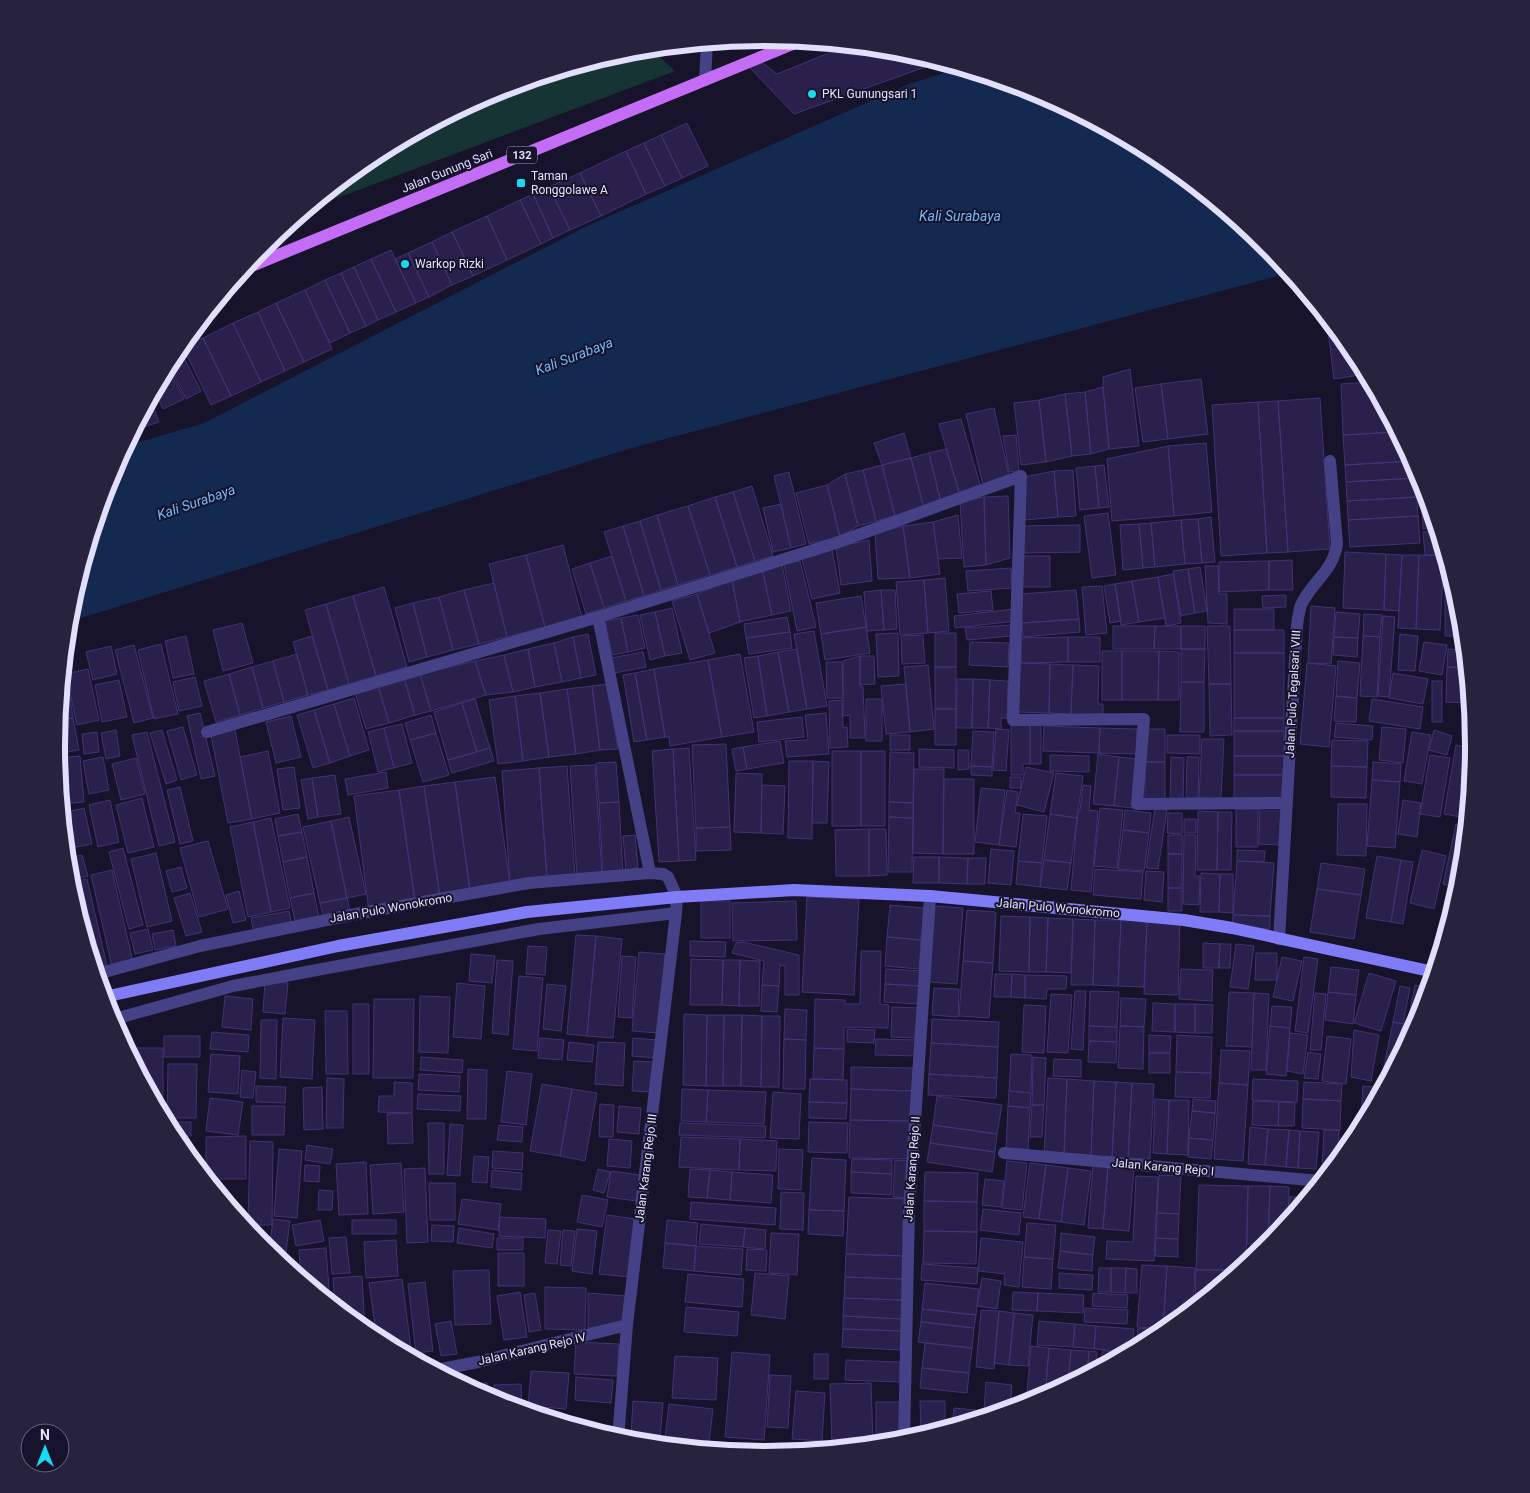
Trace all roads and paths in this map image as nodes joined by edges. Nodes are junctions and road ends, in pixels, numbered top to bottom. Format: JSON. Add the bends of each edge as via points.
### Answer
{"nodes":[{"id":1,"x":786,"y":47,"type":"edge"},
{"id":2,"x":706,"y":49,"type":"edge"},
{"id":3,"x":705,"y":80,"type":"junction"},
{"id":4,"x":259,"y":263,"type":"edge"},
{"id":5,"x":1330,"y":461,"type":"dead end"},
{"id":6,"x":598,"y":616,"type":"junction"},
{"id":7,"x":207,"y":732,"type":"dead end"},
{"id":8,"x":1286,"y":803,"type":"junction"},
{"id":9,"x":650,"y":874,"type":"junction"},
{"id":10,"x":930,"y":896,"type":"junction"},
{"id":11,"x":677,"y":897,"type":"junction"},
{"id":12,"x":676,"y":913,"type":"junction"},
{"id":13,"x":1279,"y":939,"type":"junction"},
{"id":14,"x":1428,"y":971,"type":"edge"},
{"id":15,"x":102,"y":973,"type":"edge"},
{"id":16,"x":111,"y":995,"type":"edge"},
{"id":17,"x":120,"y":1018,"type":"edge"},
{"id":18,"x":1004,"y":1153,"type":"dead end"},
{"id":19,"x":1315,"y":1180,"type":"edge"},
{"id":20,"x":627,"y":1325,"type":"junction"},
{"id":21,"x":443,"y":1369,"type":"edge"},
{"id":22,"x":619,"y":1431,"type":"edge"},
{"id":23,"x":904,"y":1432,"type":"edge"}],
"edges":[{"from":1,"to":3,"type":"main road","name":"Jalan Gunung Sari","number":"132"},
{"from":2,"to":3,"type":"street"},
{"from":3,"to":4,"type":"main road","name":"Jalan Gunung Sari","number":"132"},
{"from":5,"to":8,"type":"street","name":"Jalan Pulo Tegalsari VIII","via":[[1337,544],[1333,562],[1308,593],[1296,624]]},
{"from":6,"to":7,"type":"street"},
{"from":6,"to":8,"type":"street","via":[[833,544],[1020,476],[1013,720],[1144,719],[1137,804]]},
{"from":6,"to":9,"type":"street"},
{"from":8,"to":13,"type":"street","name":"Jalan Pulo Tegalsari VIII"},
{"from":9,"to":11,"type":"street","name":"Jalan Pulo Wonokromo","via":[[668,877]]},
{"from":9,"to":15,"type":"street","name":"Jalan Pulo Wonokromo","via":[[529,883],[360,913],[200,946]]},
{"from":10,"to":11,"type":"main road","name":"Jalan Pulo Wonokromo","via":[[794,890]]},
{"from":10,"to":13,"type":"main road","name":"Jalan Pulo Wonokromo","via":[[1184,920]]},
{"from":10,"to":23,"type":"street","name":"Jalan Karang Rejo II","via":[[909,1211]]},
{"from":11,"to":12,"type":"street","name":"Jalan Karang Rejo III"},
{"from":11,"to":16,"type":"main road","name":"Jalan Pulo Wonokromo","via":[[527,912],[338,946]]},
{"from":12,"to":17,"type":"street","via":[[539,929],[322,969],[233,986]]},
{"from":12,"to":20,"type":"street","name":"Jalan Karang Rejo III"},
{"from":13,"to":14,"type":"main road","name":"Jalan Pulo Wonokromo"},
{"from":18,"to":19,"type":"street","name":"Jalan Karang Rejo I"},
{"from":20,"to":21,"type":"street","name":"Jalan Karang Rejo IV"},
{"from":20,"to":22,"type":"street","name":"Jalan Karang Rejo III"}]}
